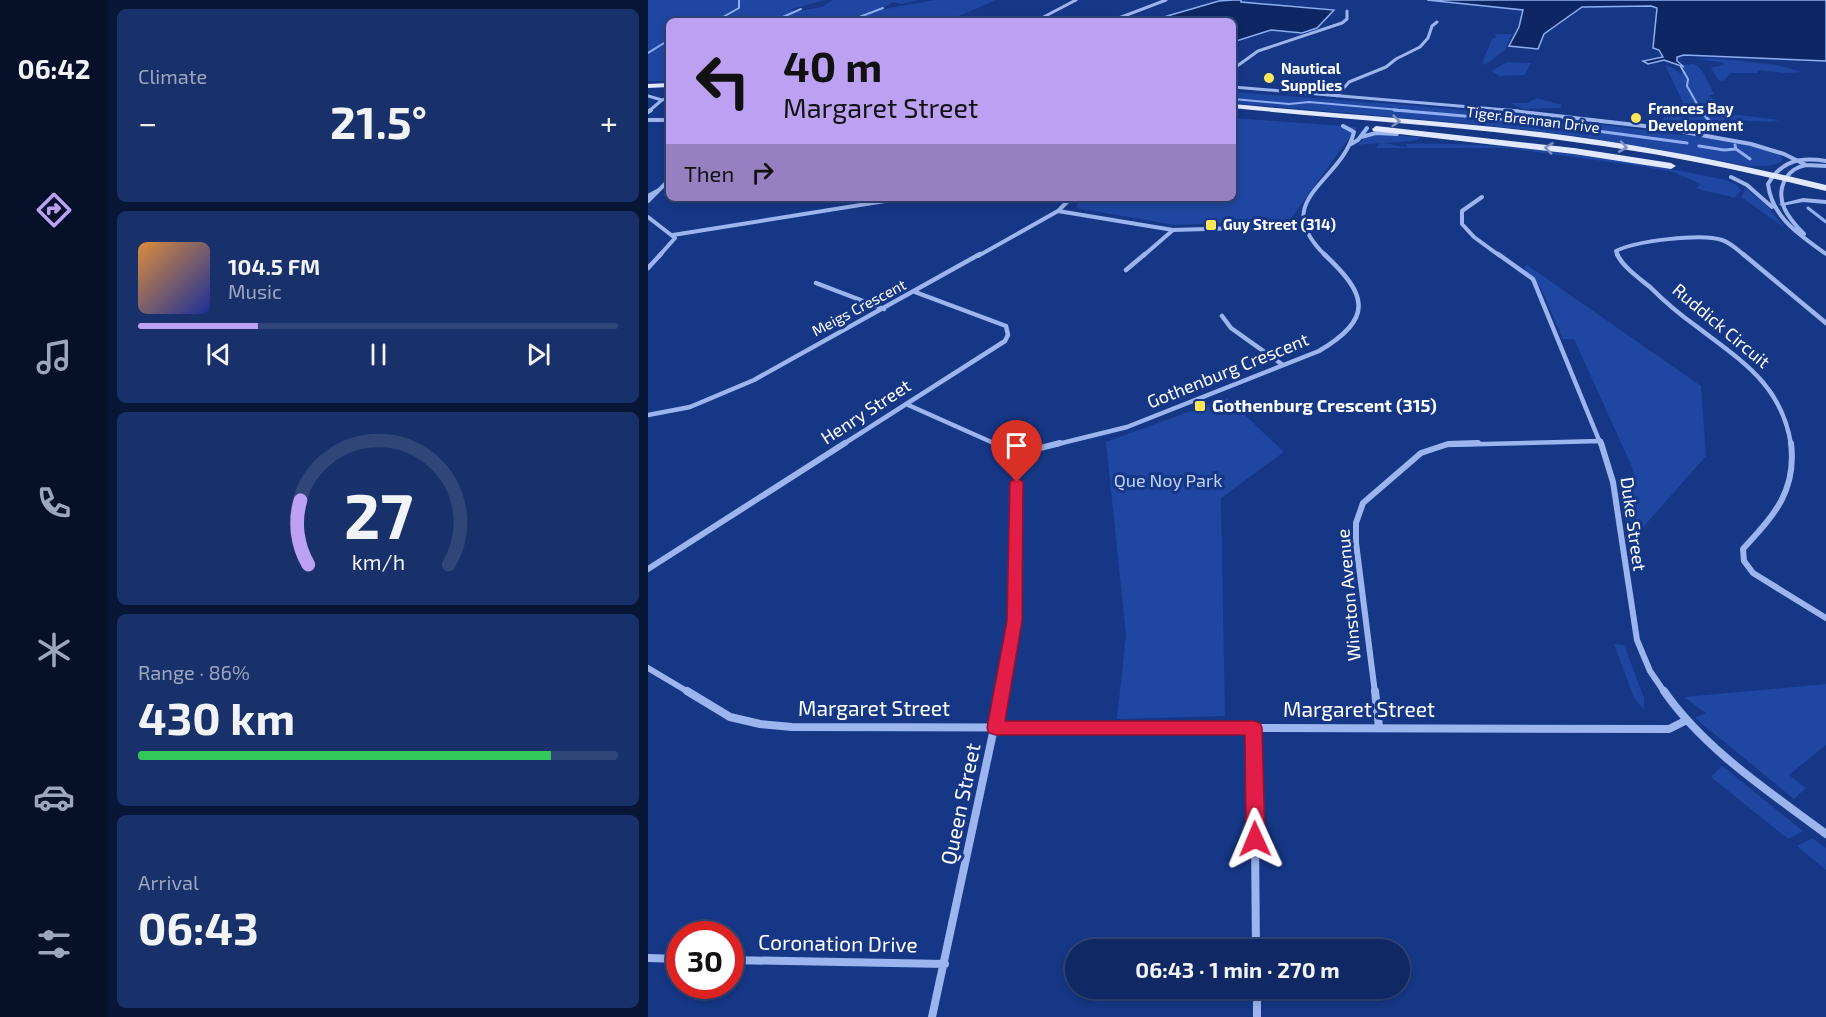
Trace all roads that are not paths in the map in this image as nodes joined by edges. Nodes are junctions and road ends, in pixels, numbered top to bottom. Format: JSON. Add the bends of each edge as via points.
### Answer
{"nodes":[{"id":1,"x":1076,"y":0,"type":"edge"},
{"id":2,"x":1166,"y":0,"type":"edge"},
{"id":3,"x":1347,"y":11,"type":"dead end"},
{"id":4,"x":1042,"y":18,"type":"edge"},
{"id":5,"x":1119,"y":18,"type":"edge"},
{"id":6,"x":1437,"y":22,"type":"dead end"},
{"id":7,"x":1236,"y":66,"type":"edge"},
{"id":8,"x":666,"y":85,"type":"edge"},
{"id":9,"x":648,"y":86,"type":"edge"},
{"id":10,"x":1236,"y":87,"type":"edge"},
{"id":11,"x":666,"y":92,"type":"edge"},
{"id":12,"x":648,"y":94,"type":"edge"},
{"id":13,"x":1337,"y":96,"type":"junction"},
{"id":14,"x":666,"y":99,"type":"edge"},
{"id":15,"x":662,"y":100,"type":"junction"},
{"id":16,"x":1236,"y":107,"type":"edge"},
{"id":17,"x":1236,"y":107,"type":"edge"},
{"id":18,"x":648,"y":112,"type":"edge"},
{"id":19,"x":1236,"y":115,"type":"edge"},
{"id":20,"x":648,"y":120,"type":"edge"},
{"id":21,"x":666,"y":120,"type":"edge"},
{"id":22,"x":1343,"y":126,"type":"junction"},
{"id":23,"x":1367,"y":128,"type":"junction"},
{"id":24,"x":1361,"y":137,"type":"junction"},
{"id":25,"x":1452,"y":137,"type":"junction"},
{"id":26,"x":1351,"y":144,"type":"junction"},
{"id":27,"x":1796,"y":160,"type":"junction"},
{"id":28,"x":1826,"y":164,"type":"edge"},
{"id":29,"x":1806,"y":165,"type":"junction"},
{"id":30,"x":1677,"y":167,"type":"dead end"},
{"id":31,"x":1720,"y":175,"type":"dead end"},
{"id":32,"x":1731,"y":177,"type":"junction"},
{"id":33,"x":1770,"y":180,"type":"junction"},
{"id":34,"x":666,"y":183,"type":"edge"},
{"id":35,"x":1783,"y":183,"type":"junction"},
{"id":36,"x":1826,"y":188,"type":"edge"},
{"id":37,"x":659,"y":189,"type":"junction"},
{"id":38,"x":648,"y":196,"type":"edge"},
{"id":39,"x":1482,"y":197,"type":"dead end"},
{"id":40,"x":1826,"y":198,"type":"edge"},
{"id":41,"x":648,"y":201,"type":"edge"},
{"id":42,"x":885,"y":201,"type":"edge"},
{"id":43,"x":1068,"y":201,"type":"edge"},
{"id":44,"x":1826,"y":202,"type":"edge"},
{"id":45,"x":1782,"y":204,"type":"junction"},
{"id":46,"x":1058,"y":211,"type":"junction"},
{"id":47,"x":1780,"y":216,"type":"junction"},
{"id":48,"x":648,"y":217,"type":"edge"},
{"id":49,"x":1303,"y":226,"type":"junction"},
{"id":50,"x":1173,"y":230,"type":"junction"},
{"id":51,"x":674,"y":235,"type":"junction"},
{"id":52,"x":1814,"y":246,"type":"junction"},
{"id":53,"x":1826,"y":254,"type":"edge"},
{"id":54,"x":648,"y":268,"type":"edge"},
{"id":55,"x":1126,"y":270,"type":"dead end"},
{"id":56,"x":816,"y":283,"type":"dead end"},
{"id":57,"x":915,"y":292,"type":"junction"},
{"id":58,"x":884,"y":309,"type":"junction"},
{"id":59,"x":1222,"y":316,"type":"dead end"},
{"id":60,"x":1826,"y":323,"type":"edge"},
{"id":61,"x":1283,"y":365,"type":"junction"},
{"id":62,"x":906,"y":405,"type":"junction"},
{"id":63,"x":648,"y":416,"type":"edge"},
{"id":64,"x":1601,"y":441,"type":"junction"},
{"id":65,"x":1013,"y":454,"type":"junction"},
{"id":66,"x":648,"y":569,"type":"edge"},
{"id":67,"x":1826,"y":618,"type":"edge"},
{"id":68,"x":648,"y":668,"type":"edge"},
{"id":69,"x":1687,"y":720,"type":"junction"},
{"id":70,"x":1379,"y":727,"type":"junction"},
{"id":71,"x":996,"y":728,"type":"junction"},
{"id":72,"x":1254,"y":728,"type":"junction"},
{"id":73,"x":1826,"y":834,"type":"edge"},
{"id":74,"x":1256,"y":939,"type":"edge"},
{"id":75,"x":648,"y":958,"type":"edge"},
{"id":76,"x":666,"y":959,"type":"edge"},
{"id":77,"x":744,"y":960,"type":"edge"},
{"id":78,"x":945,"y":963,"type":"junction"},
{"id":79,"x":1257,"y":999,"type":"edge"},
{"id":80,"x":932,"y":1017,"type":"edge"},
{"id":81,"x":1257,"y":1017,"type":"edge"}],
"edges":[{"from":1,"to":4,"type":"street"},
{"from":2,"to":5,"type":"street"},
{"from":3,"to":7,"type":"street","via":[[1348,17],[1342,23],[1258,51]]},
{"from":6,"to":13,"type":"street","via":[[1421,46],[1386,68],[1349,82]]},
{"from":8,"to":9,"type":"main road"},
{"from":10,"to":13,"type":"street"},
{"from":11,"to":12,"type":"main road"},
{"from":12,"to":15,"type":"street"},
{"from":13,"to":27,"type":"street","via":[[1662,128],[1751,144]]},
{"from":14,"to":15,"type":"street"},
{"from":15,"to":18,"type":"street"},
{"from":16,"to":23,"type":"main road","via":[[1358,119],[1366,121]]},
{"from":17,"to":33,"type":"main road","name":"Tiger Brennan Drive","one_way":true,"via":[[1581,140]]},
{"from":19,"to":22,"type":"main road","name":"Tiger Brennan Drive"},
{"from":20,"to":21,"type":"street"},
{"from":22,"to":23,"type":"main road","name":"Tiger Brennan Drive"},
{"from":22,"to":26,"type":"street","via":[[1354,132]]},
{"from":23,"to":24,"type":"street"},
{"from":23,"to":25,"type":"main road","name":"Tiger Brennan Drive"},
{"from":24,"to":25,"type":"street","via":[[1383,132]]},
{"from":24,"to":26,"type":"street"},
{"from":30,"to":25,"type":"main road","name":"Tiger Brennan Drive","one_way":true,"via":[[1574,150]]},
{"from":26,"to":49,"type":"street","via":[[1306,203]]},
{"from":27,"to":28,"type":"street"},
{"from":27,"to":29,"type":"street"},
{"from":27,"to":33,"type":"street","via":[[1782,164]]},
{"from":28,"to":29,"type":"street"},
{"from":29,"to":35,"type":"street","via":[[1796,167]]},
{"from":31,"to":32,"type":"main road","name":"Tiger Brennan Drive"},
{"from":32,"to":33,"type":"main road","name":"Tiger Brennan Drive"},
{"from":32,"to":47,"type":"street","via":[[1747,185]]},
{"from":33,"to":35,"type":"main road","name":"Tiger Brennan Drive"},
{"from":33,"to":47,"type":"street","via":[[1771,202]]},
{"from":34,"to":37,"type":"street"},
{"from":35,"to":36,"type":"main road","name":"Tiger Brennan Drive"},
{"from":35,"to":40,"type":"main road"},
{"from":35,"to":45,"type":"street"},
{"from":37,"to":38,"type":"street"},
{"from":37,"to":41,"type":"street"},
{"from":39,"to":64,"type":"street","name":"Duke Street","via":[[1462,211],[1462,224],[1533,279]]},
{"from":42,"to":51,"type":"street"},
{"from":43,"to":46,"type":"street","name":"Meigs Crescent"},
{"from":44,"to":45,"type":"street","via":[[1803,200]]},
{"from":45,"to":52,"type":"street"},
{"from":46,"to":50,"type":"street"},
{"from":46,"to":57,"type":"street","name":"Meigs Crescent"},
{"from":47,"to":52,"type":"street"},
{"from":48,"to":51,"type":"street"},
{"from":49,"to":50,"type":"street"},
{"from":49,"to":61,"type":"street","name":"Gothenburg Crescent","via":[[1354,284],[1359,306],[1342,336],[1319,351]]},
{"from":50,"to":55,"type":"street"},
{"from":51,"to":54,"type":"street"},
{"from":52,"to":53,"type":"street"},
{"from":56,"to":58,"type":"street"},
{"from":57,"to":58,"type":"street","name":"Meigs Crescent"},
{"from":57,"to":62,"type":"street","name":"Henry Street","via":[[1006,326],[1009,333],[1005,341]]},
{"from":58,"to":63,"type":"street","name":"Meigs Crescent","via":[[730,391],[690,407]]},
{"from":59,"to":61,"type":"street","via":[[1232,328]]},
{"from":60,"to":67,"type":"street","name":"Ruddick Circuit","via":[[1723,241],[1695,238],[1616,250],[1619,258],[1683,316],[1749,366],[1777,402],[1792,450],[1790,483],[1776,513],[1743,549],[1742,557],[1756,575]]},
{"from":61,"to":65,"type":"street","name":"Gothenburg Crescent","via":[[1127,427]]},
{"from":62,"to":65,"type":"street","via":[[990,440]]},
{"from":62,"to":66,"type":"street","name":"Henry Street"},
{"from":64,"to":69,"type":"street","name":"Duke Street","via":[[1617,496],[1625,574],[1638,644],[1665,694]]},
{"from":64,"to":70,"type":"street","name":"Winston Avenue","via":[[1448,444],[1421,453],[1363,503],[1356,523],[1356,543]]},
{"from":65,"to":71,"type":"street","name":"Queen Street","via":[[1017,482],[1016,604]]},
{"from":68,"to":71,"type":"street","name":"Margaret Street","via":[[730,717],[760,724]]},
{"from":69,"to":70,"type":"street","name":"Margaret Street","via":[[1669,729]]},
{"from":69,"to":73,"type":"street","name":"Duke Street"},
{"from":70,"to":72,"type":"street","name":"Margaret Street"},
{"from":71,"to":72,"type":"street","name":"Margaret Street"},
{"from":71,"to":78,"type":"street","name":"Queen Street"},
{"from":72,"to":74,"type":"street"},
{"from":75,"to":76,"type":"street"},
{"from":77,"to":78,"type":"street","name":"Coronation Drive"},
{"from":78,"to":80,"type":"street","name":"Queen Street"},
{"from":79,"to":81,"type":"street"}]}
